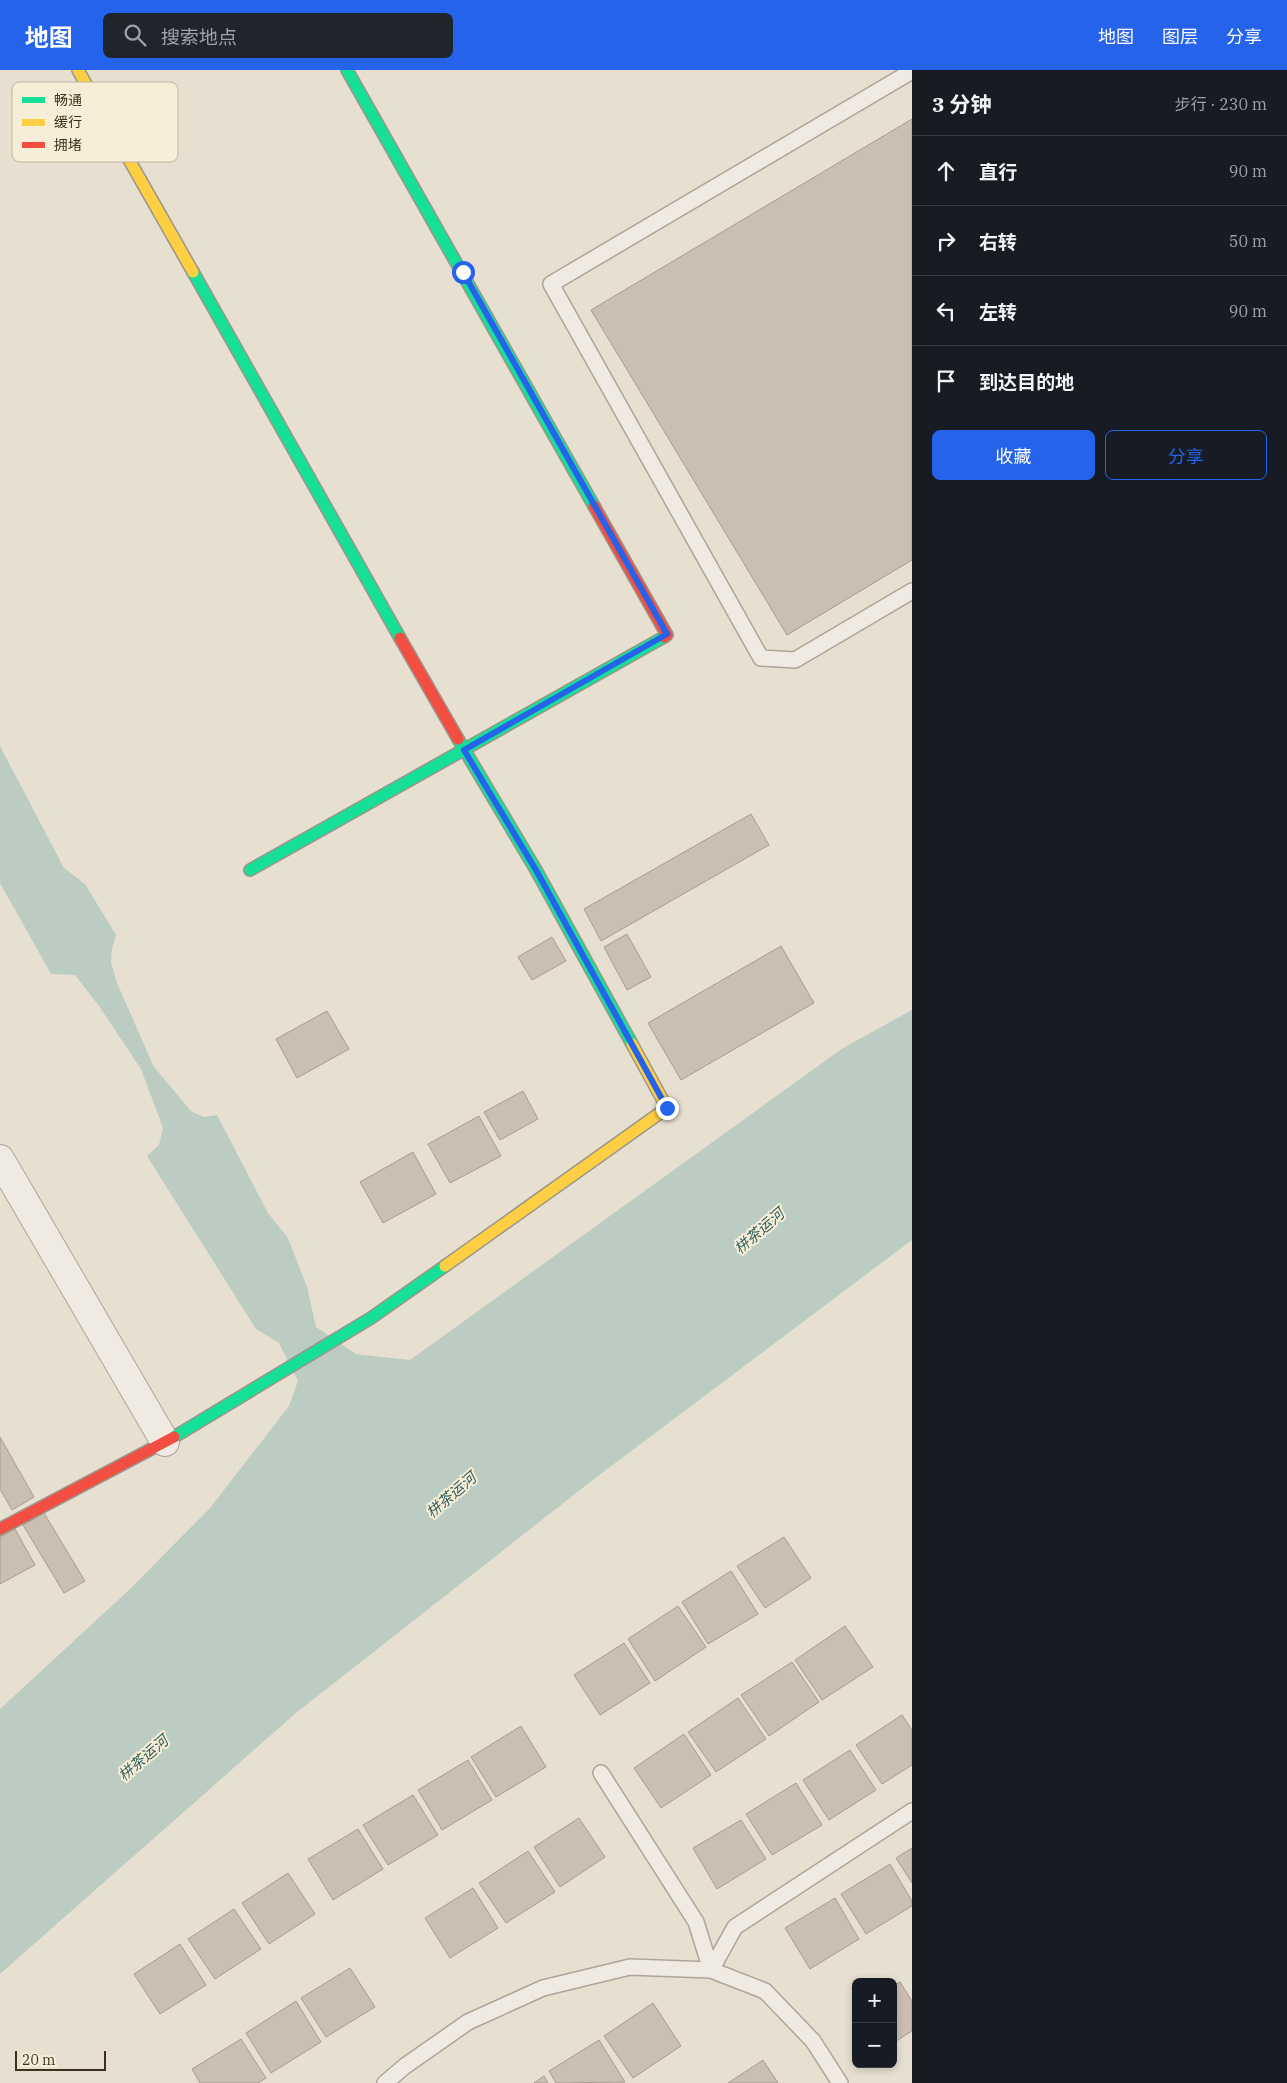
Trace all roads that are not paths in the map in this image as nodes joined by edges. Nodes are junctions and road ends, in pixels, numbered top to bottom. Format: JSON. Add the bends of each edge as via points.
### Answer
{"nodes":[{"id":1,"x":78,"y":70,"type":"edge"},
{"id":2,"x":347,"y":70,"type":"edge"},
{"id":3,"x":912,"y":71,"type":"edge"},
{"id":4,"x":85,"y":82,"type":"edge"},
{"id":5,"x":130,"y":162,"type":"edge"},
{"id":6,"x":912,"y":591,"type":"edge"},
{"id":7,"x":464,"y":750,"type":"junction"},
{"id":8,"x":250,"y":870,"type":"dead end"},
{"id":9,"x":0,"y":1159,"type":"edge"},
{"id":10,"x":165,"y":1442,"type":"junction"},
{"id":11,"x":0,"y":1529,"type":"edge"},
{"id":12,"x":601,"y":1773,"type":"dead end"},
{"id":13,"x":912,"y":1811,"type":"edge"},
{"id":14,"x":712,"y":1970,"type":"junction"},
{"id":15,"x":385,"y":2083,"type":"edge"},
{"id":16,"x":840,"y":2083,"type":"edge"}],
"edges":[{"from":1,"to":4,"type":"street"},
{"from":2,"to":7,"type":"street","via":[[667,634]]},
{"from":3,"to":6,"type":"lane","via":[[551,284],[761,658],[795,660]]},
{"from":5,"to":7,"type":"street"},
{"from":7,"to":8,"type":"street"},
{"from":7,"to":10,"type":"street","via":[[536,870],[667,1108],[371,1318]]},
{"from":9,"to":10,"type":"street"},
{"from":10,"to":11,"type":"street"},
{"from":12,"to":14,"type":"lane","via":[[696,1922]]},
{"from":13,"to":14,"type":"lane","via":[[734,1927]]},
{"from":14,"to":15,"type":"lane","via":[[630,1967],[543,1988],[468,2022]]},
{"from":14,"to":16,"type":"lane","via":[[765,1991],[813,2041]]}]}
